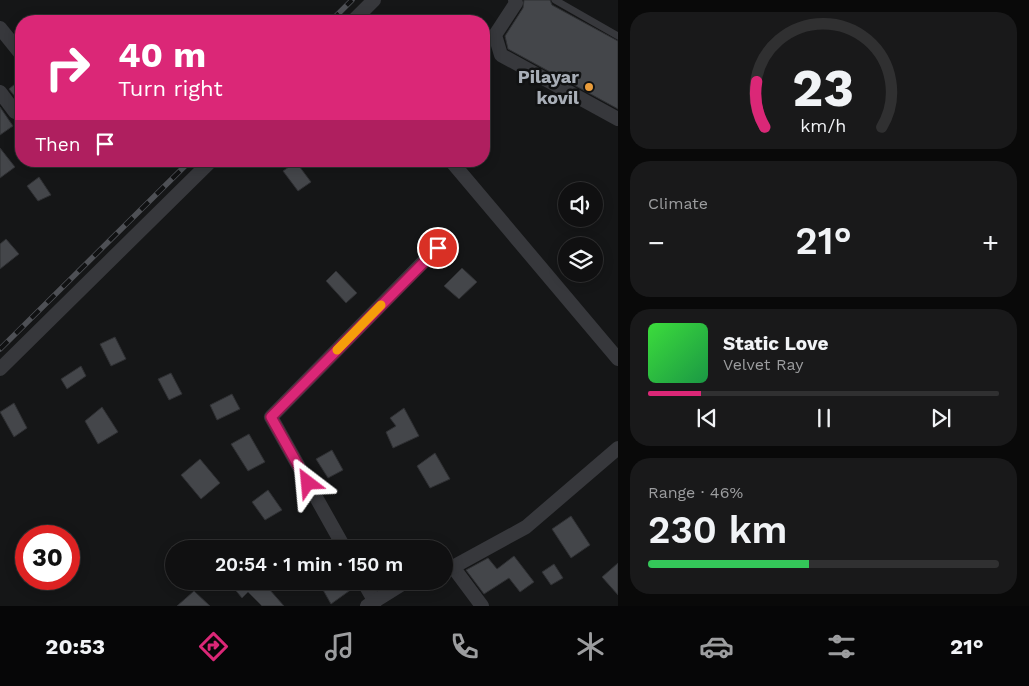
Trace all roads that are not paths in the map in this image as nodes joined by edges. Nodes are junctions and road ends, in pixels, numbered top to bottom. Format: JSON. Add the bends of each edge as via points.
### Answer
{"nodes":[{"id":1,"x":374,"y":0,"type":"edge"},
{"id":2,"x":555,"y":0,"type":"edge"},
{"id":3,"x":516,"y":1,"type":"edge"},
{"id":4,"x":359,"y":15,"type":"edge"},
{"id":5,"x":0,"y":28,"type":"edge"},
{"id":6,"x":618,"y":36,"type":"edge"},
{"id":7,"x":15,"y":47,"type":"edge"},
{"id":8,"x":0,"y":92,"type":"edge"},
{"id":9,"x":15,"y":111,"type":"edge"},
{"id":10,"x":618,"y":119,"type":"edge"},
{"id":11,"x":205,"y":167,"type":"edge"},
{"id":12,"x":456,"y":167,"type":"edge"},
{"id":13,"x":438,"y":248,"type":"dead end"},
{"id":14,"x":618,"y":358,"type":"edge"},
{"id":15,"x":0,"y":369,"type":"edge"},
{"id":16,"x":618,"y":448,"type":"edge"},
{"id":17,"x":340,"y":540,"type":"edge"},
{"id":18,"x":453,"y":565,"type":"edge"},
{"id":19,"x":453,"y":574,"type":"edge"},
{"id":20,"x":366,"y":590,"type":"edge"},
{"id":21,"x":393,"y":590,"type":"edge"},
{"id":22,"x":371,"y":604,"type":"edge"},
{"id":23,"x":482,"y":606,"type":"edge"}],
"edges":[{"from":1,"to":4,"type":"street"},
{"from":2,"to":6,"type":"lane"},
{"from":3,"to":10,"type":"street","via":[[495,35],[501,55]]},
{"from":5,"to":7,"type":"street"},
{"from":8,"to":9,"type":"street"},
{"from":11,"to":15,"type":"street"},
{"from":12,"to":14,"type":"street"},
{"from":13,"to":17,"type":"street","via":[[271,417]]},
{"from":16,"to":18,"type":"street","via":[[526,527]]},
{"from":19,"to":23,"type":"street"},
{"from":20,"to":22,"type":"street"},
{"from":21,"to":22,"type":"street"}]}
